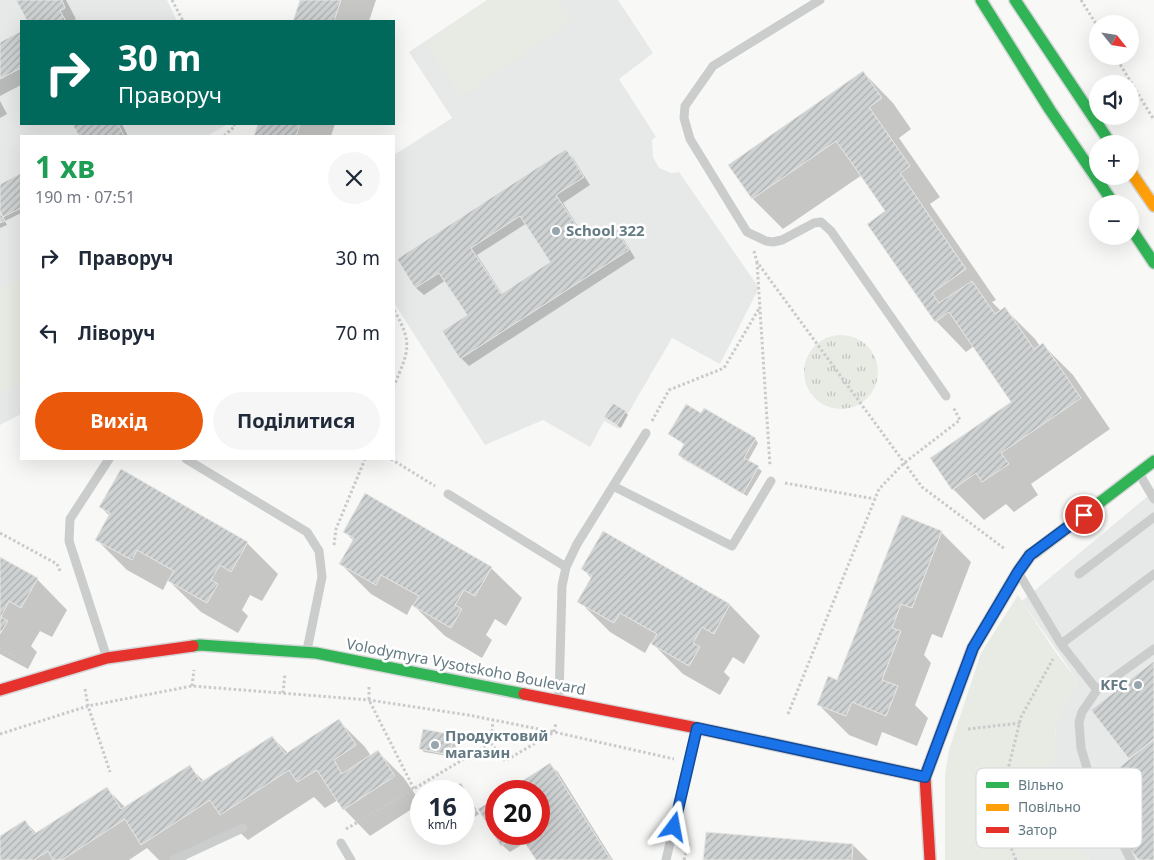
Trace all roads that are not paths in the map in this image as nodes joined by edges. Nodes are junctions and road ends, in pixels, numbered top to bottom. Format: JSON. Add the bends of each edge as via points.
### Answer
{"nodes":[{"id":1,"x":820,"y":0,"type":"edge"},
{"id":2,"x":981,"y":0,"type":"edge"},
{"id":3,"x":1015,"y":0,"type":"edge"},
{"id":4,"x":1105,"y":135,"type":"edge"},
{"id":5,"x":1139,"y":184,"type":"edge"},
{"id":6,"x":1108,"y":195,"type":"edge"},
{"id":7,"x":1154,"y":206,"type":"edge"},
{"id":8,"x":1139,"y":240,"type":"edge"},
{"id":9,"x":1154,"y":262,"type":"edge"},
{"id":10,"x":946,"y":396,"type":"road end"},
{"id":11,"x":646,"y":433,"type":"road end"},
{"id":12,"x":107,"y":460,"type":"edge"},
{"id":13,"x":188,"y":460,"type":"edge"},
{"id":14,"x":1154,"y":462,"type":"edge"},
{"id":15,"x":1138,"y":473,"type":"junction"},
{"id":16,"x":771,"y":481,"type":"road end"},
{"id":17,"x":613,"y":486,"type":"junction"},
{"id":18,"x":448,"y":494,"type":"road end"},
{"id":19,"x":1154,"y":499,"type":"edge"},
{"id":20,"x":1154,"y":517,"type":"edge"},
{"id":21,"x":566,"y":567,"type":"junction"},
{"id":22,"x":1018,"y":572,"type":"junction"},
{"id":23,"x":1079,"y":574,"type":"dead end"},
{"id":24,"x":1154,"y":574,"type":"edge"},
{"id":25,"x":1061,"y":644,"type":"junction"},
{"id":26,"x":1154,"y":649,"type":"edge"},
{"id":27,"x":307,"y":652,"type":"junction"},
{"id":28,"x":107,"y":658,"type":"junction"},
{"id":29,"x":0,"y":690,"type":"edge"},
{"id":30,"x":1097,"y":690,"type":"junction"},
{"id":31,"x":559,"y":700,"type":"junction"},
{"id":32,"x":697,"y":728,"type":"junction"},
{"id":33,"x":1086,"y":768,"type":"edge"},
{"id":34,"x":925,"y":777,"type":"junction"},
{"id":35,"x":243,"y":828,"type":"dead end"},
{"id":36,"x":341,"y":844,"type":"road end"},
{"id":37,"x":1126,"y":848,"type":"edge"},
{"id":38,"x":174,"y":860,"type":"edge"},
{"id":39,"x":351,"y":860,"type":"edge"},
{"id":40,"x":666,"y":860,"type":"edge"},
{"id":41,"x":930,"y":860,"type":"edge"},
{"id":42,"x":1132,"y":860,"type":"edge"}],
"edges":[{"from":1,"to":10,"type":"lane","via":[[713,66],[685,106],[684,118],[690,139],[747,232],[773,242],[814,223],[825,225],[840,241]]},
{"from":2,"to":6,"type":"street"},
{"from":3,"to":4,"type":"street"},
{"from":5,"to":7,"type":"street"},
{"from":8,"to":9,"type":"street"},
{"from":11,"to":17,"type":"lane"},
{"from":12,"to":28,"type":"lane","via":[[70,519],[69,541]]},
{"from":13,"to":27,"type":"lane","via":[[307,532],[311,538],[319,551],[322,577]]},
{"from":14,"to":15,"type":"street"},
{"from":15,"to":19,"type":"lane"},
{"from":15,"to":22,"type":"street","via":[[1030,555]]},
{"from":16,"to":17,"type":"lane","via":[[732,546]]},
{"from":17,"to":21,"type":"lane"},
{"from":18,"to":21,"type":"lane"},
{"from":20,"to":23,"type":"lane"},
{"from":21,"to":31,"type":"lane","via":[[562,586]]},
{"from":22,"to":25,"type":"lane"},
{"from":22,"to":34,"type":"street","via":[[973,648]]},
{"from":24,"to":25,"type":"lane"},
{"from":25,"to":30,"type":"lane"},
{"from":26,"to":30,"type":"lane"},
{"from":27,"to":28,"type":"street","name":"Volodymyra Vysotskoho Boulevard","via":[[200,645]]},
{"from":27,"to":31,"type":"street","name":"Volodymyra Vysotskoho Boulevard"},
{"from":28,"to":29,"type":"street","name":"Volodymyra Vysotskoho Boulevard"},
{"from":30,"to":33,"type":"lane","via":[[1079,722],[1080,748]]},
{"from":31,"to":32,"type":"street","name":"Volodymyra Vysotskoho Boulevard"},
{"from":32,"to":34,"type":"street","name":"Volodymyra Vysotskoho Boulevard"},
{"from":32,"to":40,"type":"lane"},
{"from":34,"to":41,"type":"street"},
{"from":35,"to":38,"type":"lane"},
{"from":36,"to":39,"type":"lane"},
{"from":37,"to":42,"type":"lane"}]}
